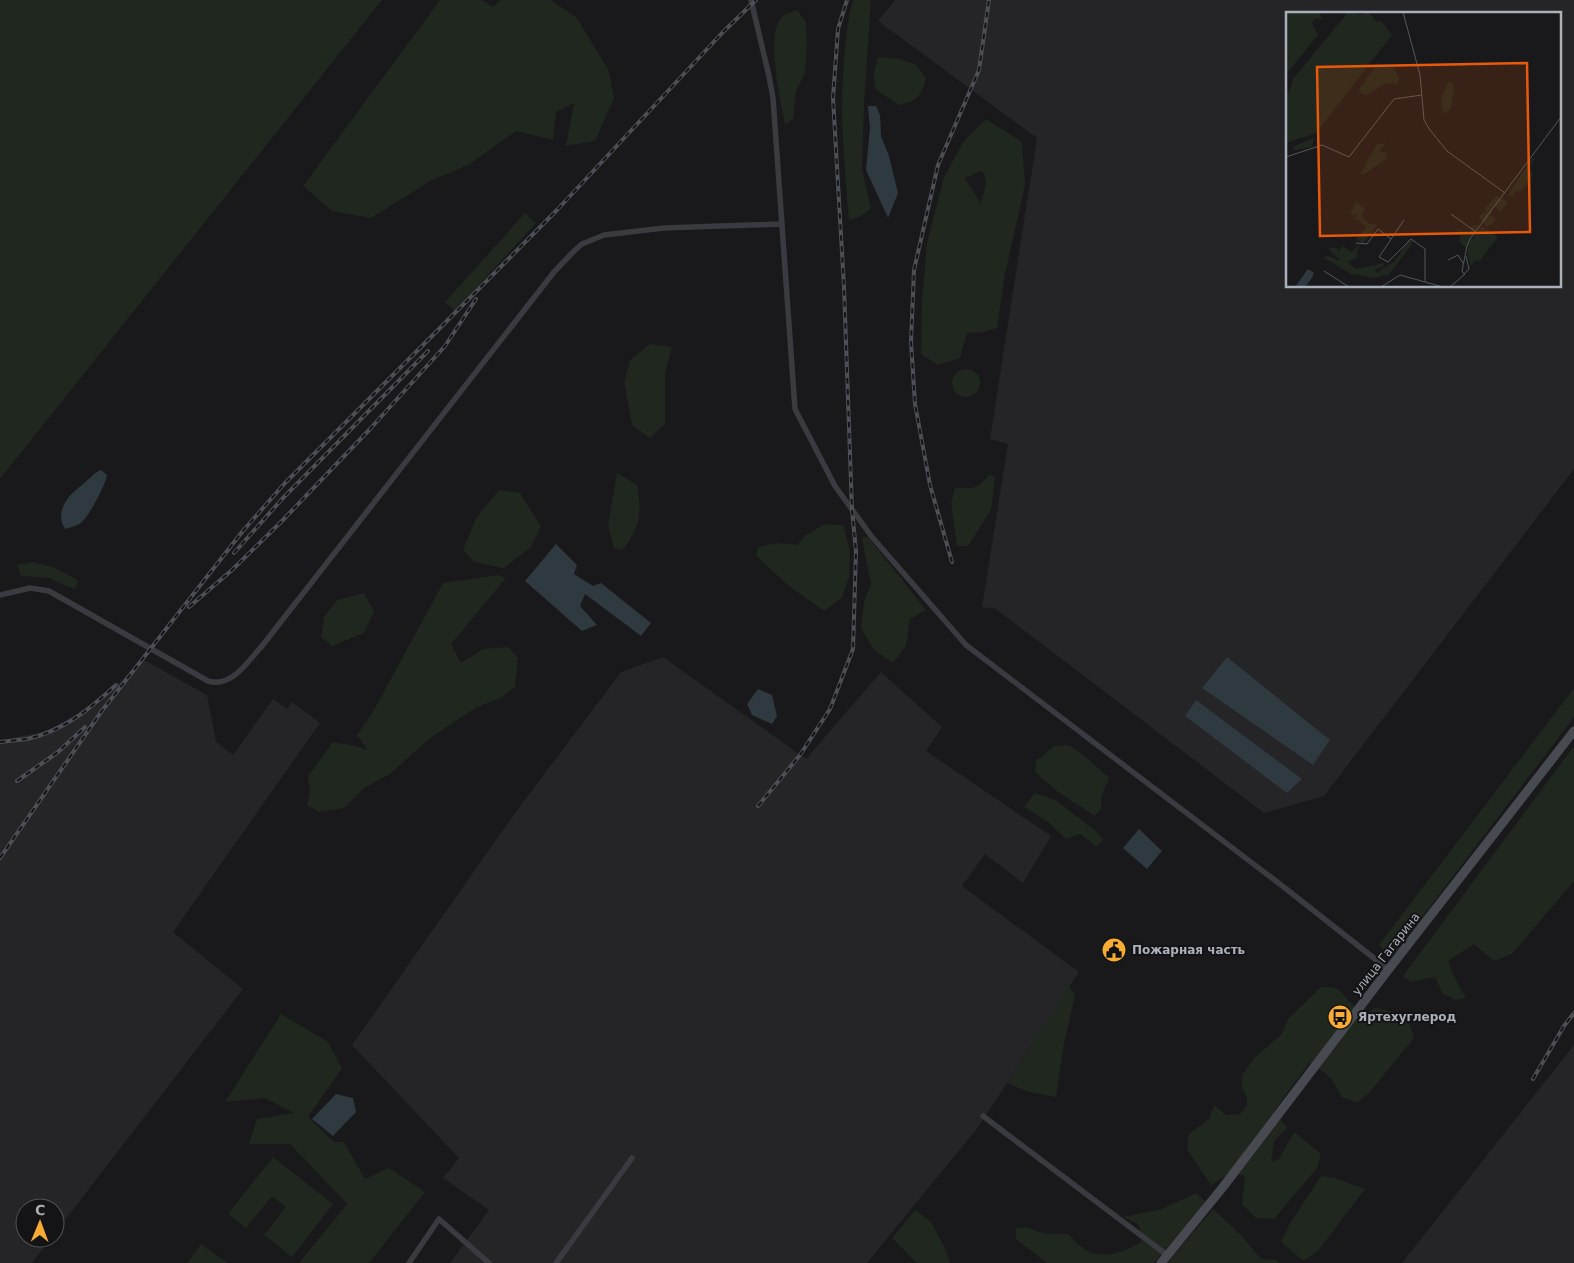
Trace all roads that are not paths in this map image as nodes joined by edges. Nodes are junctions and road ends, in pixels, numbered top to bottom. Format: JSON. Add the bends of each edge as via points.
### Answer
{"nodes":[{"id":1,"x":751,"y":0,"type":"edge"},
{"id":2,"x":782,"y":224,"type":"junction"},
{"id":3,"x":0,"y":595,"type":"edge"},
{"id":4,"x":1574,"y":731,"type":"edge"},
{"id":5,"x":1389,"y":970,"type":"junction"},
{"id":6,"x":983,"y":1116,"type":"dead end"},
{"id":7,"x":632,"y":1158,"type":"dead end"},
{"id":8,"x":1167,"y":1255,"type":"junction"},
{"id":9,"x":410,"y":1263,"type":"edge"},
{"id":10,"x":489,"y":1263,"type":"edge"},
{"id":11,"x":556,"y":1263,"type":"edge"},
{"id":12,"x":1161,"y":1263,"type":"edge"}],
"edges":[{"from":1,"to":2,"type":"street","via":[[772,90]]},
{"from":2,"to":3,"type":"street","via":[[639,230],[604,235],[574,251],[554,272],[262,646],[235,676],[225,681],[208,681],[49,591],[30,588]]},
{"from":2,"to":5,"type":"street","via":[[795,409],[835,486],[872,537],[966,645]]},
{"from":4,"to":5,"type":"main road","name":"улица Гагарина"},
{"from":5,"to":8,"type":"main road","name":"улица Гагарина"},
{"from":6,"to":8,"type":"street"},
{"from":7,"to":11,"type":"street"},
{"from":8,"to":12,"type":"main road","name":"улица Гагарина"},
{"from":9,"to":10,"type":"street","via":[[439,1219]]}]}
